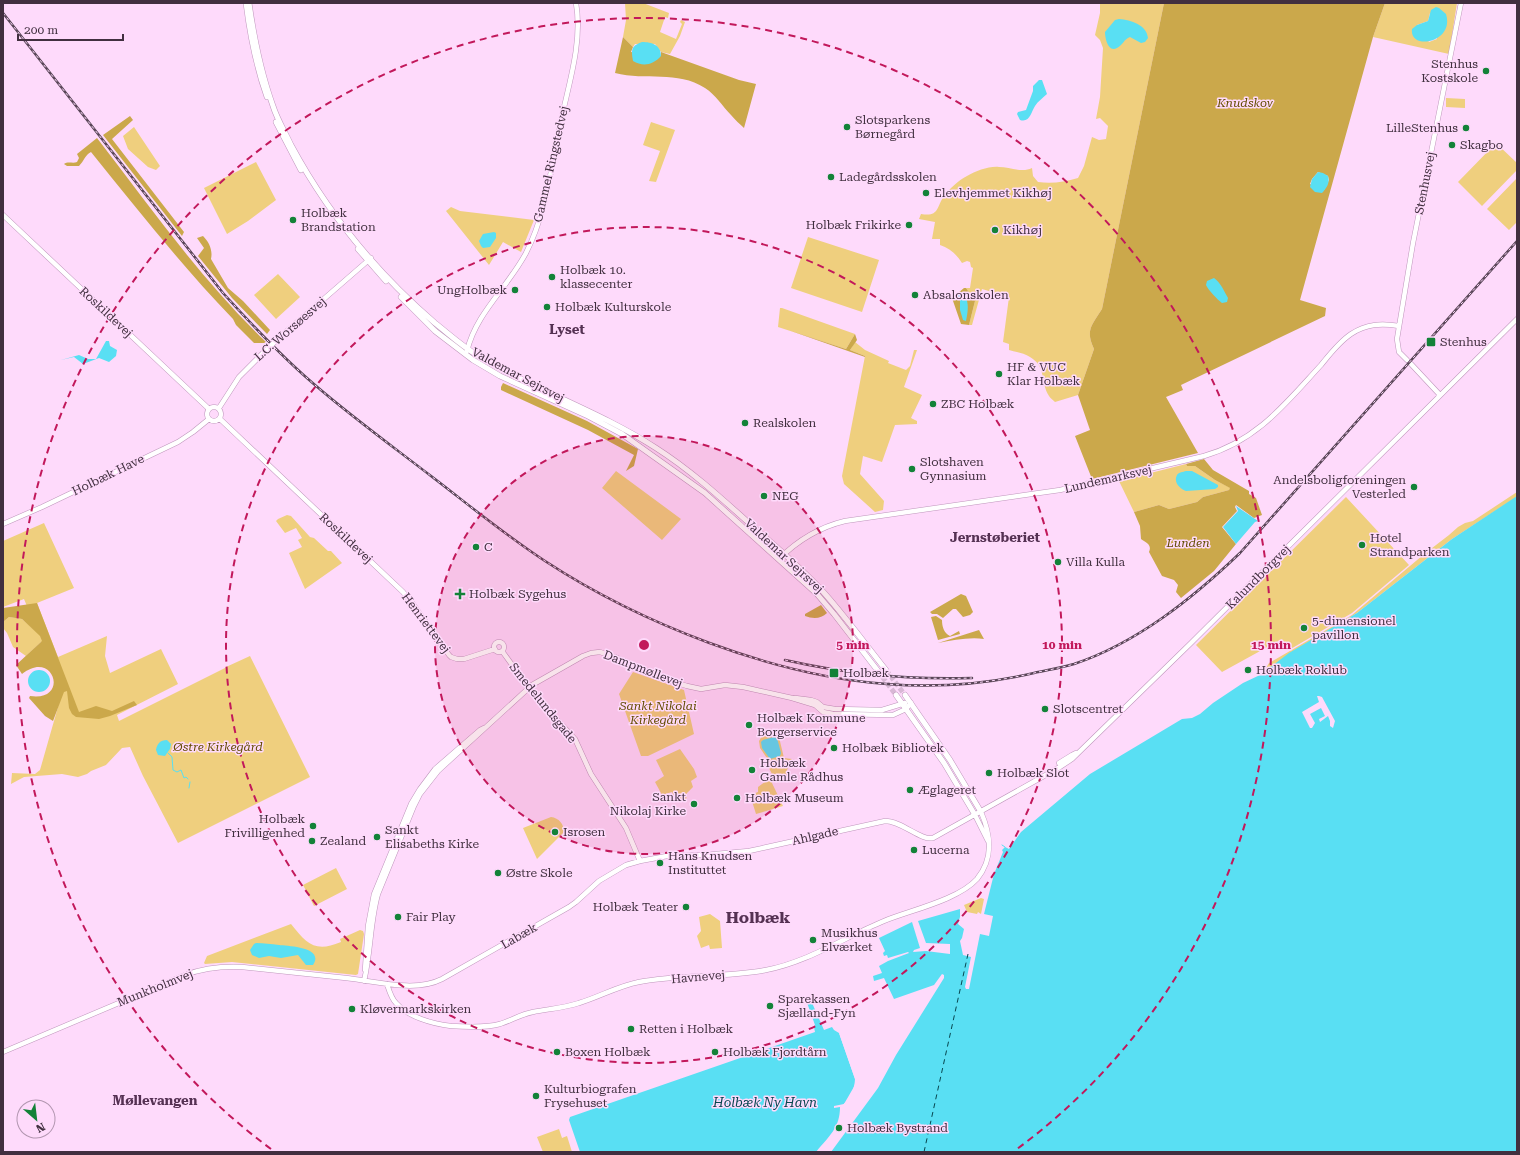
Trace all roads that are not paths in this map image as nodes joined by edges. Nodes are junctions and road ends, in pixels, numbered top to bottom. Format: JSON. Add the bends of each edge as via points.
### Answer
{"nodes":[{"id":1,"x":246,"y":3,"type":"edge"},
{"id":2,"x":250,"y":3,"type":"edge"},
{"id":3,"x":576,"y":3,"type":"edge"},
{"id":4,"x":1461,"y":3,"type":"edge"},
{"id":5,"x":3,"y":215,"type":"edge"},
{"id":6,"x":369,"y":259,"type":"junction"},
{"id":7,"x":1517,"y":319,"type":"edge"},
{"id":8,"x":1399,"y":326,"type":"junction"},
{"id":9,"x":468,"y":349,"type":"junction"},
{"id":10,"x":466,"y":356,"type":"junction"},
{"id":11,"x":1440,"y":395,"type":"junction"},
{"id":12,"x":219,"y":408,"type":"junction"},
{"id":13,"x":209,"y":409,"type":"junction"},
{"id":14,"x":209,"y":419,"type":"junction"},
{"id":15,"x":220,"y":419,"type":"junction"},
{"id":16,"x":3,"y":524,"type":"edge"},
{"id":17,"x":784,"y":554,"type":"junction"},
{"id":18,"x":779,"y":559,"type":"junction"},
{"id":19,"x":385,"y":575,"type":"joint"},
{"id":20,"x":494,"y":649,"type":"junction"},
{"id":21,"x":502,"y":651,"type":"junction"},
{"id":22,"x":878,"y":670,"type":"tunnel mouth"},
{"id":23,"x":886,"y":670,"type":"tunnel mouth"},
{"id":24,"x":529,"y":688,"type":"junction"},
{"id":25,"x":896,"y":695,"type":"tunnel mouth"},
{"id":26,"x":905,"y":695,"type":"tunnel mouth"},
{"id":27,"x":793,"y":698,"type":"junction"},
{"id":28,"x":911,"y":703,"type":"junction"},
{"id":29,"x":902,"y":704,"type":"junction"},
{"id":30,"x":906,"y":709,"type":"junction"},
{"id":31,"x":1078,"y":753,"type":"junction"},
{"id":32,"x":1059,"y":763,"type":"dead end"},
{"id":33,"x":981,"y":812,"type":"junction"},
{"id":34,"x":975,"y":815,"type":"junction"},
{"id":35,"x":989,"y":844,"type":"junction"},
{"id":36,"x":640,"y":861,"type":"junction"},
{"id":37,"x":364,"y":980,"type":"junction"},
{"id":38,"x":387,"y":984,"type":"junction"},
{"id":39,"x":3,"y":1052,"type":"edge"}],
"edges":[{"from":1,"to":6,"type":"main road","name":"Valdemar Sejrsvej","via":[[258,73],[285,141],[315,193]]},
{"from":2,"to":6,"type":"main road","name":"Valdemar Sejrsvej","via":[[262,72],[273,108],[317,191]]},
{"from":3,"to":9,"type":"street","name":"Gammel Ringstedvej","via":[[579,20],[576,47],[539,223],[522,259],[481,317]]},
{"from":4,"to":8,"type":"street","name":"Stenhusvej"},
{"from":5,"to":13,"type":"street","name":"Roskildevej"},
{"from":6,"to":9,"type":"main road","name":"Valdemar Sejrsvej","via":[[407,298]]},
{"from":6,"to":10,"type":"main road","name":"Valdemar Sejrsvej","via":[[391,287],[435,331]]},
{"from":6,"to":12,"type":"street","name":"L.C. Worsøesvej","bridge":true,"via":[[239,376]]},
{"from":7,"to":11,"type":"street","name":"Kalundborgvej"},
{"from":8,"to":11,"type":"street","name":"Stenhusvej","via":[[1399,352]]},
{"from":8,"to":17,"type":"street","name":"Lundemarksvej","via":[[1373,325],[1351,334],[1270,419],[1247,438],[1223,449],[1204,456],[1067,489],[845,521],[816,532]]},
{"from":9,"to":10,"type":"street","name":"Gammel Ringstedvej"},
{"from":9,"to":17,"type":"main road","name":"Valdemar Sejrsvej","via":[[501,370],[620,427],[657,448],[709,487]]},
{"from":10,"to":18,"type":"main road","name":"Valdemar Sejrsvej","via":[[500,376],[626,436],[705,493]]},
{"from":11,"to":31,"type":"street","name":"Kalundborgvej"},
{"from":12,"to":13,"type":"street"},
{"from":12,"to":15,"type":"street","via":[[222,413]]},
{"from":13,"to":14,"type":"street"},
{"from":14,"to":15,"type":"street","via":[[214,422]]},
{"from":14,"to":16,"type":"street","name":"Holbæk Have","via":[[178,442]]},
{"from":15,"to":19,"type":"street","name":"Roskildevej"},
{"from":17,"to":18,"type":"street","name":"Lundemarksvej"},
{"from":17,"to":23,"type":"main road","name":"Valdemar Sejrsvej","via":[[825,594]]},
{"from":18,"to":22,"type":"main road","name":"Valdemar Sejrsvej","via":[[817,594]]},
{"from":19,"to":20,"type":"street","name":"Henriettevej","via":[[412,602],[448,655],[460,659]]},
{"from":20,"to":21,"type":"street","via":[[497,652]]},
{"from":20,"to":21,"type":"street","via":[[496,643],[500,642],[504,647]]},
{"from":21,"to":24,"type":"street","name":"Smedelundsgade"},
{"from":24,"to":27,"type":"street","name":"Dampmøllevej","via":[[589,654],[600,652],[662,678],[694,688],[731,685]]},
{"from":24,"to":36,"type":"street","name":"Smedelundsgade","via":[[575,739],[591,774],[626,828]]},
{"from":24,"to":37,"type":"street","via":[[435,769],[420,789],[406,814],[376,894],[368,933]]},
{"from":25,"to":29,"type":"main road"},
{"from":26,"to":28,"type":"main road"},
{"from":27,"to":29,"type":"street","via":[[811,700],[823,707],[835,709],[882,710]]},
{"from":27,"to":30,"type":"street","via":[[833,714],[890,716]]},
{"from":28,"to":29,"type":"street"},
{"from":28,"to":30,"type":"street"},
{"from":28,"to":33,"type":"main road","via":[[950,760]]},
{"from":29,"to":30,"type":"main road"},
{"from":30,"to":34,"type":"main road","via":[[944,763]]},
{"from":31,"to":32,"type":"street"},
{"from":31,"to":33,"type":"street","name":"Kalundborgvej","via":[[1060,767]]},
{"from":33,"to":34,"type":"street","name":"Ahlgade"},
{"from":33,"to":35,"type":"street","name":"Havnevej"},
{"from":34,"to":35,"type":"street"},
{"from":34,"to":36,"type":"street","name":"Ahlgade","via":[[930,838],[898,823],[885,821],[749,850],[667,856]]},
{"from":35,"to":38,"type":"street","name":"Havnevej","via":[[982,870],[965,889],[879,923],[811,955],[766,970],[639,982],[578,1004],[532,1012],[484,1026],[450,1026],[425,1020],[395,1002]]},
{"from":36,"to":38,"type":"street","name":"Labæk","via":[[626,865],[599,881],[569,907],[442,979],[423,985]]},
{"from":37,"to":38,"type":"street","name":"Munkholmvej"},
{"from":37,"to":39,"type":"street","name":"Munkholmvej","via":[[242,967],[199,970]]}]}
